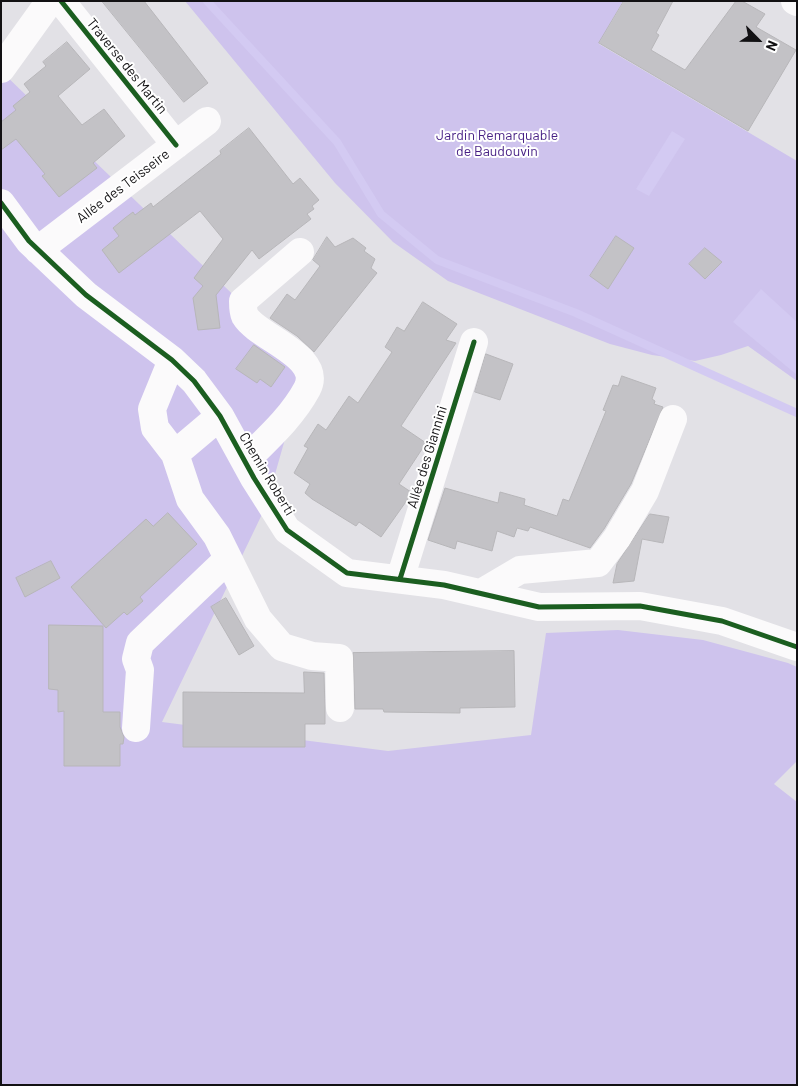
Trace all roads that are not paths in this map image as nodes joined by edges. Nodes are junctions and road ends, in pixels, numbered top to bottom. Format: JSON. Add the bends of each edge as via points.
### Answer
{"nodes":[{"id":1,"x":50,"y":1,"type":"edge"},
{"id":2,"x":62,"y":1,"type":"edge"},
{"id":3,"x":1,"y":69,"type":"edge"},
{"id":4,"x":207,"y":121,"type":"dead end"},
{"id":5,"x":176,"y":145,"type":"junction"},
{"id":6,"x":1,"y":203,"type":"edge"},
{"id":7,"x":38,"y":250,"type":"junction"},
{"id":8,"x":300,"y":252,"type":"dead end"},
{"id":9,"x":474,"y":342,"type":"dead end"},
{"id":10,"x":172,"y":360,"type":"junction"},
{"id":11,"x":220,"y":416,"type":"junction"},
{"id":12,"x":674,"y":419,"type":"dead end"},
{"id":13,"x":175,"y":454,"type":"junction"},
{"id":14,"x":245,"y":461,"type":"junction"},
{"id":15,"x":228,"y":559,"type":"junction"},
{"id":16,"x":400,"y":579,"type":"junction"},
{"id":17,"x":481,"y":593,"type":"junction"},
{"id":18,"x":797,"y":647,"type":"edge"},
{"id":19,"x":340,"y":708,"type":"dead end"},
{"id":20,"x":136,"y":728,"type":"dead end"}],
"edges":[{"from":1,"to":3,"type":"street"},
{"from":2,"to":5,"type":"street","name":"Traverse des Martin"},
{"from":4,"to":5,"type":"street","name":"Allée des Teisseire"},
{"from":5,"to":7,"type":"street","name":"Allée des Teisseire"},
{"from":6,"to":7,"type":"street","name":"Chemin Roberti"},
{"from":7,"to":10,"type":"street","name":"Chemin Roberti","via":[[86,294]]},
{"from":8,"to":14,"type":"street","via":[[243,301],[244,315],[256,328],[300,358],[309,374],[308,387],[288,419]]},
{"from":9,"to":16,"type":"street","name":"Allée des Giannini"},
{"from":10,"to":11,"type":"street","name":"Chemin Roberti","via":[[194,381]]},
{"from":10,"to":13,"type":"street","via":[[152,409],[156,428]]},
{"from":11,"to":13,"type":"street"},
{"from":11,"to":14,"type":"street","name":"Chemin Roberti"},
{"from":12,"to":17,"type":"street","via":[[645,490],[598,563],[520,570]]},
{"from":13,"to":15,"type":"street","via":[[190,499],[217,536]]},
{"from":14,"to":16,"type":"street","name":"Chemin Roberti","via":[[287,530],[347,573]]},
{"from":15,"to":19,"type":"street","via":[[258,620],[282,647],[312,656],[339,658]]},
{"from":15,"to":20,"type":"street","via":[[140,643],[136,659],[140,670]]},
{"from":16,"to":17,"type":"street","name":"Chemin Roberti"},
{"from":17,"to":18,"type":"street","name":"Chemin Roberti","via":[[539,607],[649,608],[722,621]]}]}
